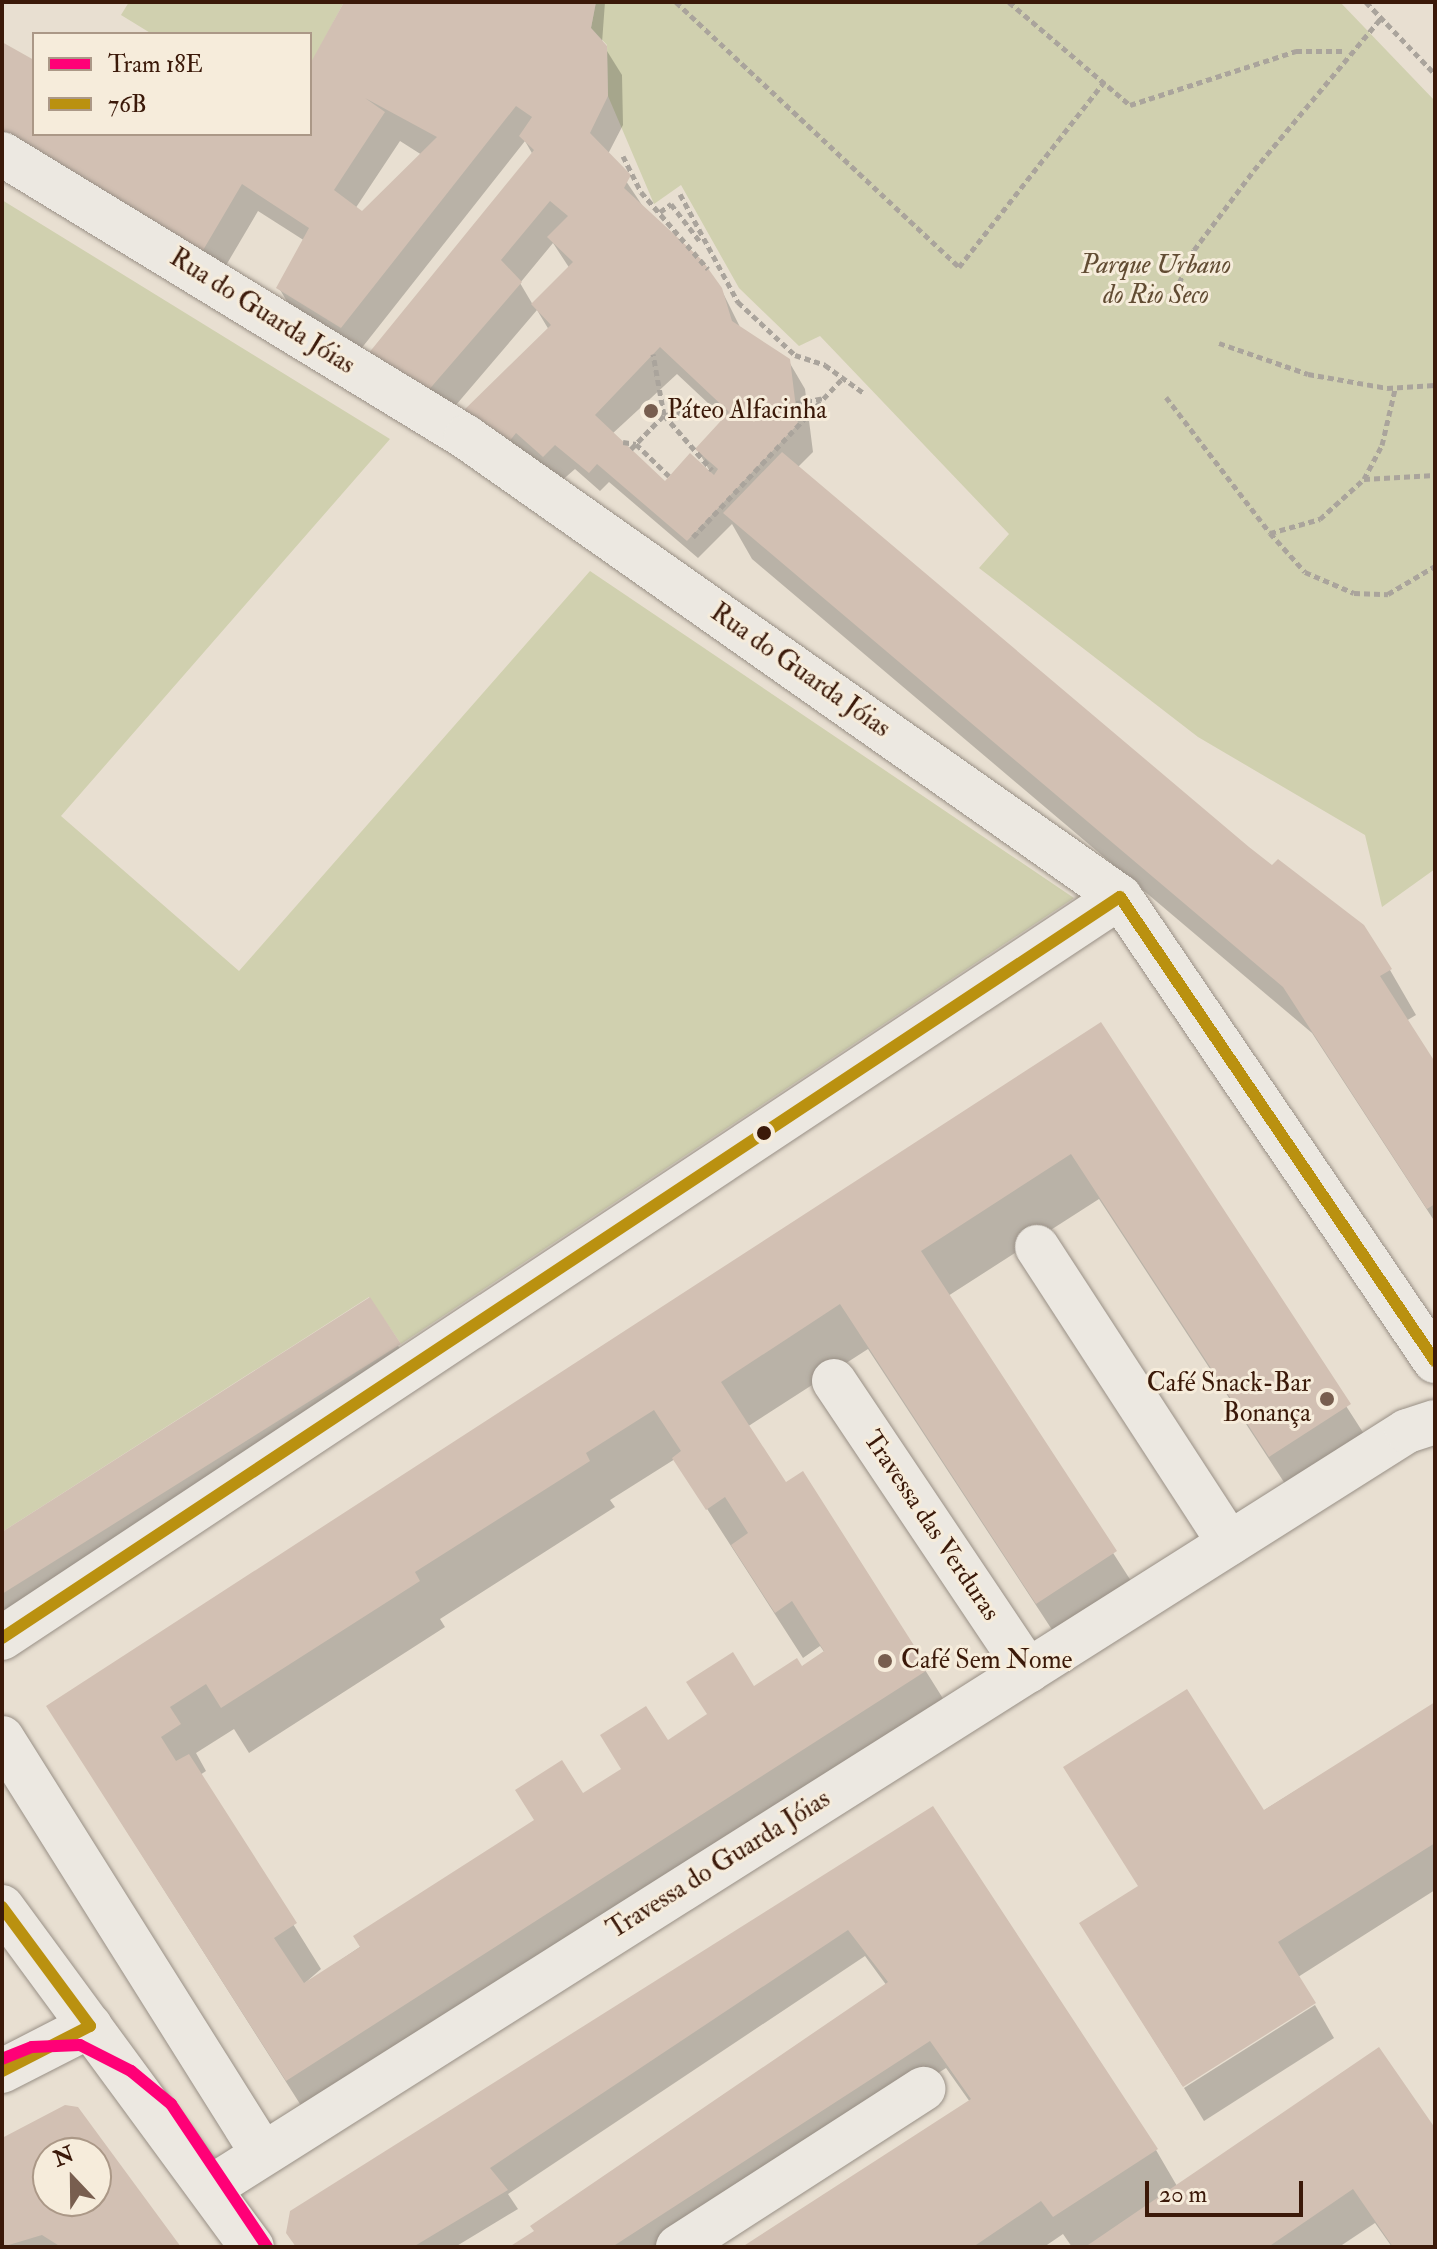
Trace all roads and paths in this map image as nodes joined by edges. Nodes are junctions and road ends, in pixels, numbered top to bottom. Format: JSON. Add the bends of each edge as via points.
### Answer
{"nodes":[{"id":1,"x":676,"y":2,"type":"edge"},
{"id":2,"x":1009,"y":2,"type":"edge"},
{"id":3,"x":1366,"y":2,"type":"edge"},
{"id":4,"x":1381,"y":18,"type":"junction"},
{"id":5,"x":1346,"y":51,"type":"junction"},
{"id":6,"x":1435,"y":74,"type":"edge"},
{"id":7,"x":1104,"y":82,"type":"junction"},
{"id":8,"x":2,"y":154,"type":"edge"},
{"id":9,"x":623,"y":156,"type":"dead end"},
{"id":10,"x":680,"y":194,"type":"dead end"},
{"id":11,"x":660,"y":212,"type":"junction"},
{"id":12,"x":703,"y":246,"type":"junction"},
{"id":13,"x":708,"y":269,"type":"dead end"},
{"id":14,"x":1175,"y":292,"type":"dead end"},
{"id":15,"x":1219,"y":343,"type":"dead end"},
{"id":16,"x":653,"y":354,"type":"dead end"},
{"id":17,"x":843,"y":378,"type":"junction"},
{"id":18,"x":1435,"y":385,"type":"edge"},
{"id":19,"x":1395,"y":389,"type":"junction"},
{"id":20,"x":865,"y":394,"type":"dead end"},
{"id":21,"x":1166,"y":397,"type":"dead end"},
{"id":22,"x":825,"y":398,"type":"junction"},
{"id":23,"x":796,"y":403,"type":"dead end"},
{"id":24,"x":724,"y":407,"type":"dead end"},
{"id":25,"x":664,"y":415,"type":"junction"},
{"id":26,"x":623,"y":442,"type":"dead end"},
{"id":27,"x":634,"y":446,"type":"junction"},
{"id":28,"x":713,"y":470,"type":"dead end"},
{"id":29,"x":1435,"y":475,"type":"edge"},
{"id":30,"x":669,"y":476,"type":"dead end"},
{"id":31,"x":1364,"y":479,"type":"junction"},
{"id":32,"x":1270,"y":533,"type":"junction"},
{"id":33,"x":686,"y":545,"type":"dead end"},
{"id":34,"x":1435,"y":566,"type":"edge"},
{"id":35,"x":1120,"y":897,"type":"junction"},
{"id":36,"x":1037,"y":1247,"type":"dead end"},
{"id":37,"x":1435,"y":1361,"type":"edge"},
{"id":38,"x":834,"y":1381,"type":"dead end"},
{"id":39,"x":1435,"y":1422,"type":"edge"},
{"id":40,"x":1229,"y":1543,"type":"junction"},
{"id":41,"x":2,"y":1638,"type":"edge"},
{"id":42,"x":1028,"y":1671,"type":"junction"},
{"id":43,"x":2,"y":1738,"type":"edge"},
{"id":44,"x":2,"y":1907,"type":"edge"},
{"id":45,"x":90,"y":2026,"type":"junction"},
{"id":46,"x":2,"y":2071,"type":"edge"},
{"id":47,"x":923,"y":2089,"type":"dead end"},
{"id":48,"x":263,"y":2154,"type":"junction"},
{"id":49,"x":210,"y":2188,"type":"junction"},
{"id":50,"x":252,"y":2247,"type":"edge"},
{"id":51,"x":678,"y":2247,"type":"edge"}],
"edges":[{"from":1,"to":7,"type":"path","via":[[959,267]]},
{"from":2,"to":7,"type":"path"},
{"from":3,"to":4,"type":"path"},
{"from":4,"to":5,"type":"path"},
{"from":4,"to":6,"type":"path"},
{"from":5,"to":7,"type":"path","via":[[1296,51],[1130,105]]},
{"from":5,"to":14,"type":"path","via":[[1194,250]]},
{"from":8,"to":35,"type":"street","name":"Rua do Guarda Jóias","via":[[466,437]]},
{"from":9,"to":11,"type":"path"},
{"from":10,"to":12,"type":"path"},
{"from":11,"to":12,"type":"path","via":[[671,204]]},
{"from":11,"to":13,"type":"path"},
{"from":12,"to":17,"type":"path","via":[[738,302],[795,355]]},
{"from":15,"to":19,"type":"path","via":[[1308,374]]},
{"from":16,"to":25,"type":"path"},
{"from":17,"to":20,"type":"path"},
{"from":17,"to":22,"type":"path"},
{"from":18,"to":19,"type":"path"},
{"from":19,"to":31,"type":"path"},
{"from":21,"to":32,"type":"path"},
{"from":22,"to":23,"type":"path"},
{"from":22,"to":33,"type":"path"},
{"from":24,"to":25,"type":"path"},
{"from":25,"to":27,"type":"path"},
{"from":25,"to":28,"type":"path"},
{"from":26,"to":27,"type":"path"},
{"from":27,"to":30,"type":"path"},
{"from":29,"to":31,"type":"path"},
{"from":31,"to":32,"type":"path","via":[[1320,519]]},
{"from":32,"to":34,"type":"path","via":[[1305,572],[1354,593],[1388,594]]},
{"from":35,"to":37,"type":"street","name":"Rua do Guarda Jóias"},
{"from":35,"to":41,"type":"street"},
{"from":36,"to":40,"type":"street"},
{"from":38,"to":42,"type":"street","name":"Travessa das Verduras"},
{"from":39,"to":40,"type":"street","name":"Travessa do Guarda Jóias","via":[[1407,1431]]},
{"from":40,"to":42,"type":"street","name":"Travessa do Guarda Jóias"},
{"from":42,"to":48,"type":"street","name":"Travessa do Guarda Jóias"},
{"from":43,"to":48,"type":"street"},
{"from":44,"to":45,"type":"street"},
{"from":45,"to":46,"type":"street"},
{"from":45,"to":49,"type":"street"},
{"from":47,"to":51,"type":"street"},
{"from":48,"to":49,"type":"street","name":"Travessa do Guarda Jóias"},
{"from":49,"to":50,"type":"street"}]}
